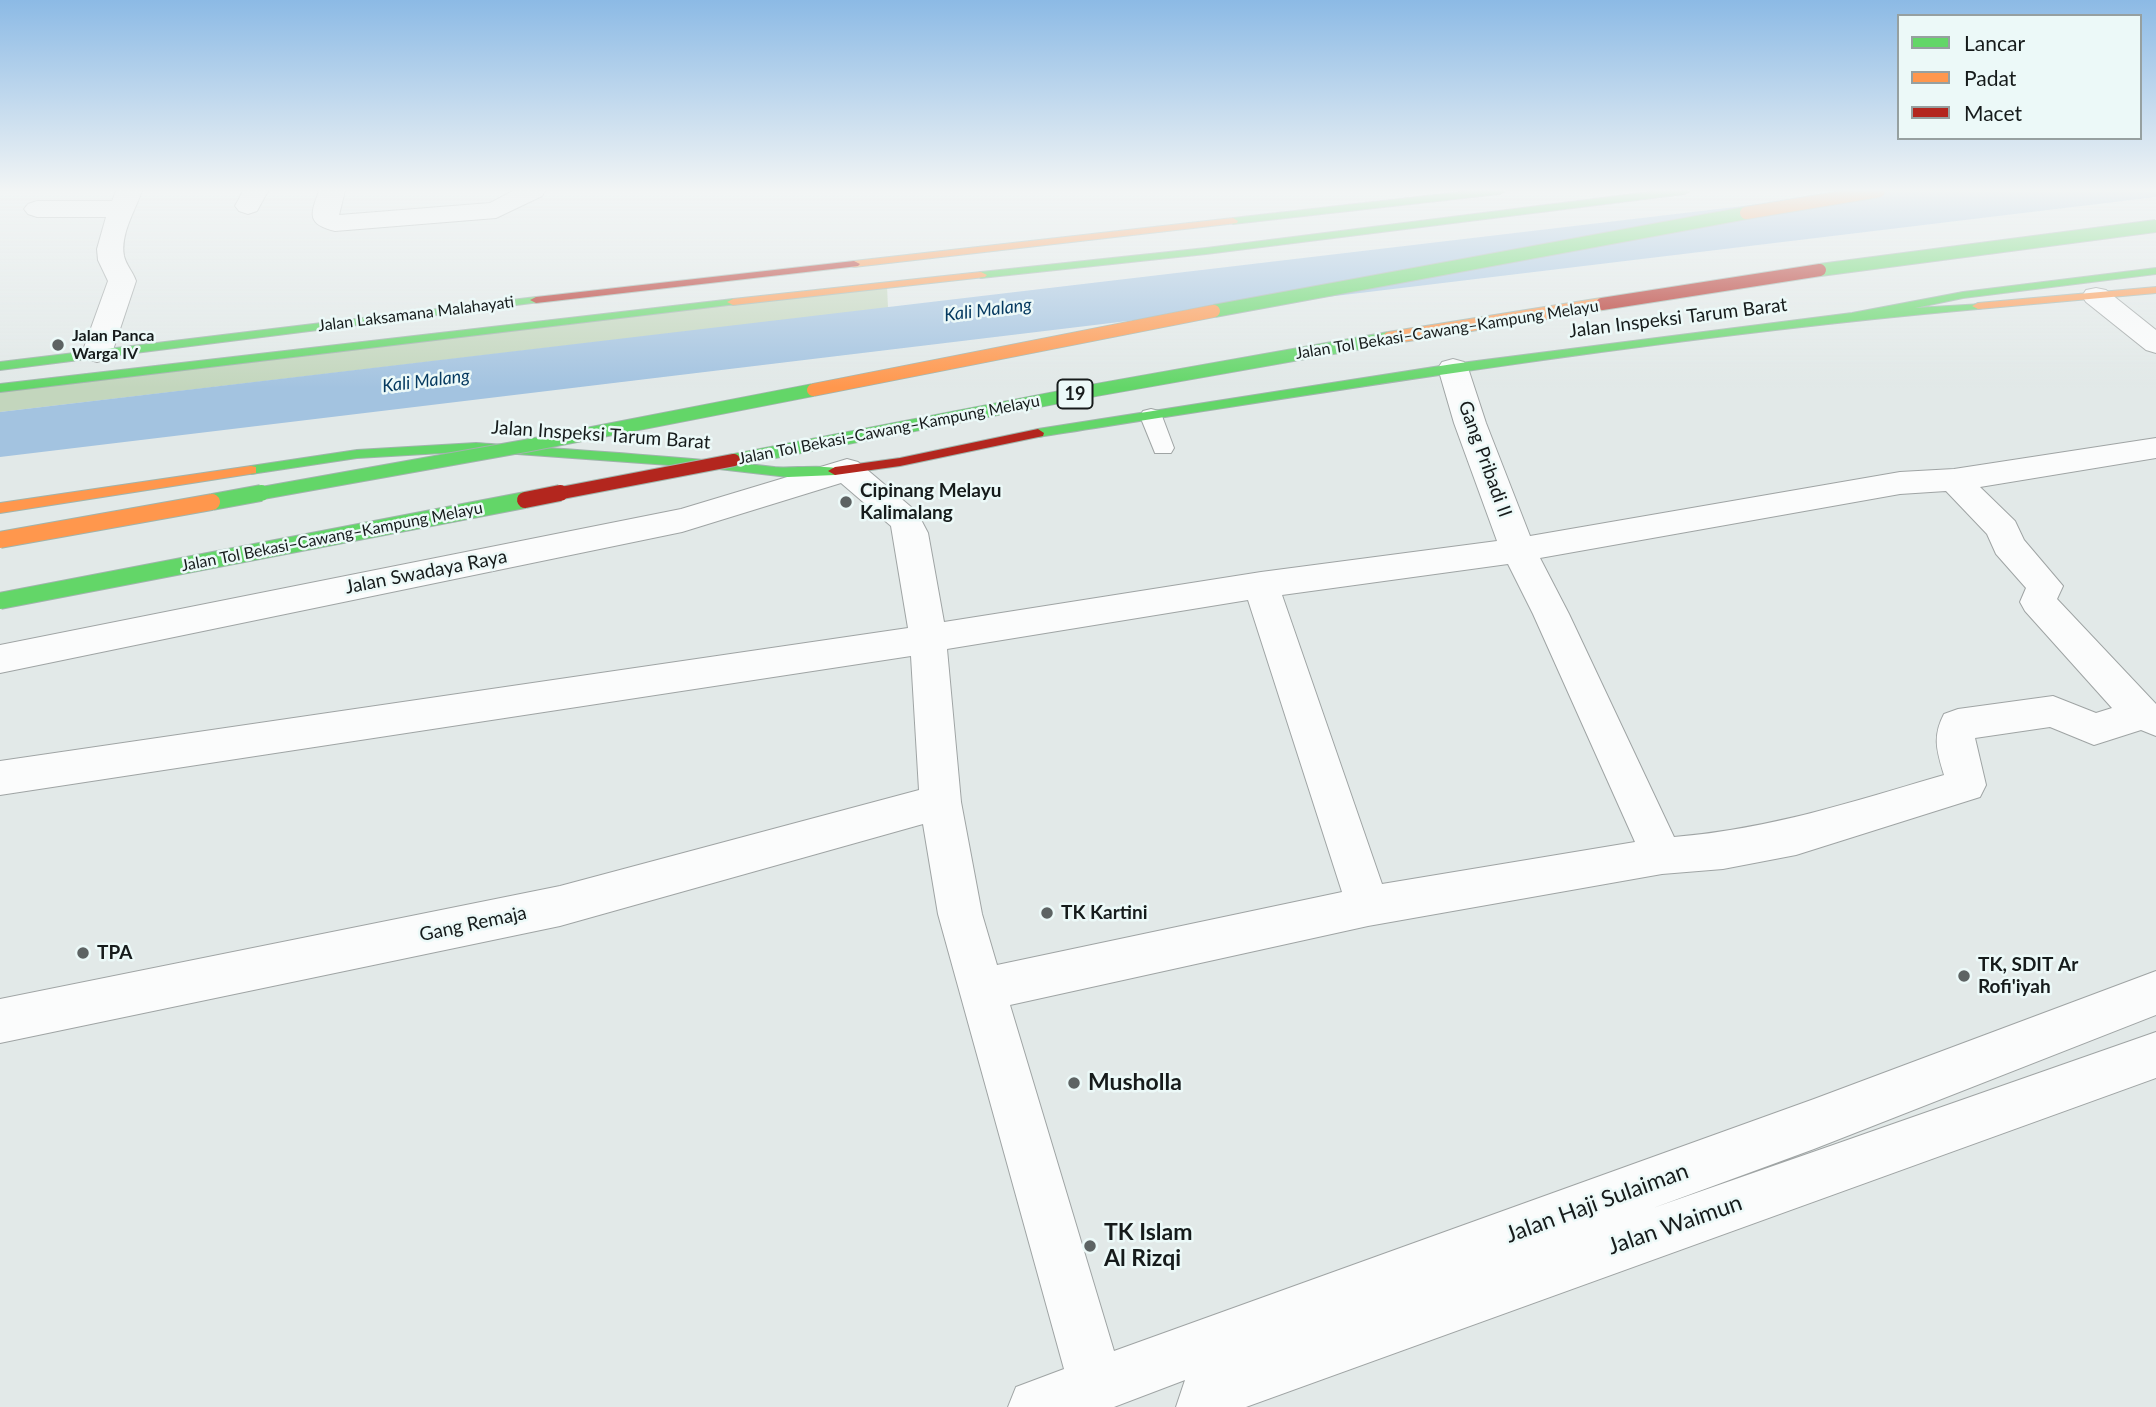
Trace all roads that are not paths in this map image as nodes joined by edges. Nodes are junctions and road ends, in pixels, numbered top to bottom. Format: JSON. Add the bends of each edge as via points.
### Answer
{"nodes":[{"id":1,"x":111,"y":257,"type":"edge"},
{"id":2,"x":917,"y":257,"type":"edge"},
{"id":3,"x":1155,"y":257,"type":"edge"},
{"id":4,"x":1492,"y":257,"type":"edge"},
{"id":5,"x":1916,"y":257,"type":"edge"},
{"id":6,"x":2156,"y":271,"type":"edge"},
{"id":7,"x":2156,"y":290,"type":"edge"},
{"id":8,"x":2096,"y":296,"type":"junction"},
{"id":9,"x":1852,"y":317,"type":"junction"},
{"id":10,"x":2156,"y":344,"type":"edge"},
{"id":11,"x":97,"y":353,"type":"junction"},
{"id":12,"x":0,"y":366,"type":"edge"},
{"id":13,"x":1453,"y":368,"type":"junction"},
{"id":14,"x":0,"y":388,"type":"edge"},
{"id":15,"x":1151,"y":416,"type":"junction"},
{"id":16,"x":1163,"y":448,"type":"dead end"},
{"id":17,"x":2156,"y":448,"type":"edge"},
{"id":18,"x":847,"y":470,"type":"junction"},
{"id":19,"x":1954,"y":480,"type":"junction"},
{"id":20,"x":0,"y":508,"type":"edge"},
{"id":21,"x":0,"y":540,"type":"edge"},
{"id":22,"x":1518,"y":550,"type":"junction"},
{"id":23,"x":1261,"y":585,"type":"junction"},
{"id":24,"x":0,"y":601,"type":"edge"},
{"id":25,"x":928,"y":639,"type":"junction"},
{"id":26,"x":1,"y":660,"type":"edge"},
{"id":27,"x":2148,"y":717,"type":"edge"},
{"id":28,"x":0,"y":778,"type":"edge"},
{"id":29,"x":940,"y":802,"type":"junction"},
{"id":30,"x":1662,"y":856,"type":"junction"},
{"id":31,"x":1368,"y":906,"type":"junction"},
{"id":32,"x":981,"y":989,"type":"junction"},
{"id":33,"x":2156,"y":993,"type":"edge"},
{"id":34,"x":0,"y":1021,"type":"edge"},
{"id":35,"x":2156,"y":1055,"type":"edge"},
{"id":36,"x":1097,"y":1386,"type":"junction"},
{"id":37,"x":1037,"y":1407,"type":"edge"},
{"id":38,"x":1204,"y":1407,"type":"edge"}],
"edges":[{"from":1,"to":11,"type":"street","via":[[122,281]]},
{"from":2,"to":11,"type":"main road","name":"Jalan Laksamana Malahayati"},
{"from":3,"to":14,"type":"main road"},
{"from":4,"to":21,"type":"main road","bridge":true,"via":[[693,414]]},
{"from":5,"to":24,"type":"main road","name":"Jalan Tol Bekasi–Cawang–Kampung Melayu","number":"19","bridge":true,"via":[[1400,336],[1096,390]]},
{"from":6,"to":9,"type":"main road","via":[[1963,295]]},
{"from":7,"to":8,"type":"main road","name":"Jalan Inspeksi Tarum Barat"},
{"from":8,"to":9,"type":"main road","name":"Jalan Inspeksi Tarum Barat"},
{"from":8,"to":10,"type":"street"},
{"from":9,"to":13,"type":"main road","name":"Jalan Inspeksi Tarum Barat"},
{"from":11,"to":12,"type":"main road","name":"Jalan Laksamana Malahayati"},
{"from":13,"to":15,"type":"main road","name":"Jalan Inspeksi Tarum Barat"},
{"from":13,"to":22,"type":"street","name":"Gang Pribadi II"},
{"from":15,"to":16,"type":"lane"},
{"from":15,"to":18,"type":"main road","name":"Jalan Inspeksi Tarum Barat"},
{"from":17,"to":19,"type":"street"},
{"from":18,"to":20,"type":"main road","name":"Jalan Inspeksi Tarum Barat","via":[[788,473],[476,447],[358,454]]},
{"from":18,"to":25,"type":"street","via":[[905,520]]},
{"from":18,"to":26,"type":"street","name":"Jalan Swadaya Raya","via":[[682,520]]},
{"from":19,"to":22,"type":"street","via":[[1899,483]]},
{"from":19,"to":27,"type":"street","via":[[2003,529],[2008,545],[2045,586],[2038,602]]},
{"from":22,"to":23,"type":"street"},
{"from":22,"to":30,"type":"street","name":"Gang Pribadi II"},
{"from":23,"to":25,"type":"street"},
{"from":23,"to":31,"type":"street"},
{"from":25,"to":28,"type":"street"},
{"from":25,"to":29,"type":"street"},
{"from":27,"to":30,"type":"street","via":[[2094,729],[2053,711],[1958,725],[1953,737],[1966,785],[1796,837],[1723,851]]},
{"from":29,"to":32,"type":"street","via":[[960,915]]},
{"from":29,"to":34,"type":"street","name":"Gang Remaja","via":[[560,906]]},
{"from":30,"to":31,"type":"street"},
{"from":31,"to":32,"type":"street"},
{"from":32,"to":36,"type":"street"},
{"from":33,"to":36,"type":"street","name":"Jalan Haji Sulaiman","via":[[1814,1124]]},
{"from":35,"to":38,"type":"street","name":"Jalan Waimun","via":[[1247,1378],[1207,1396]]},
{"from":36,"to":37,"type":"street","name":"Jalan Haji Sulaiman"}]}
